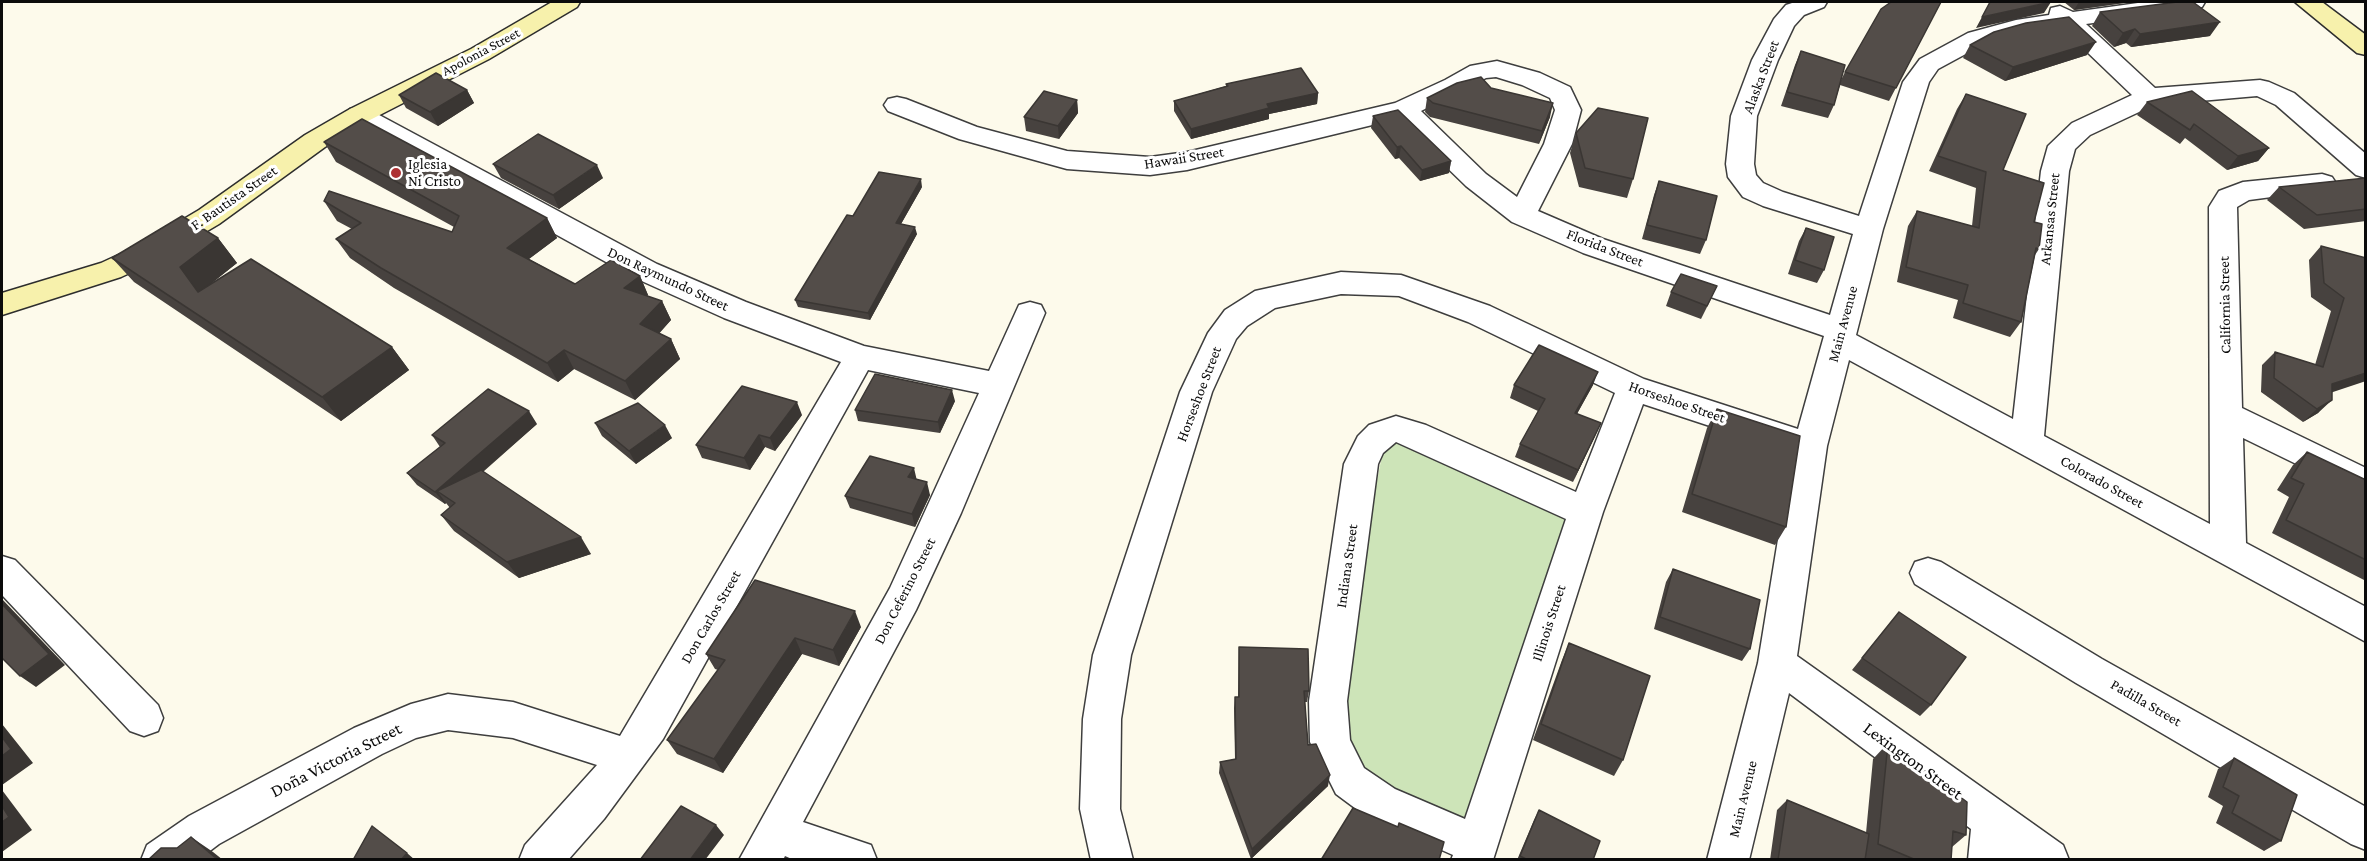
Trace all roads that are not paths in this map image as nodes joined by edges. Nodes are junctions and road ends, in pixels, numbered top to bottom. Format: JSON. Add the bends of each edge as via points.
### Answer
{"nodes":[{"id":1,"x":568,"y":2,"type":"edge"},
{"id":2,"x":1815,"y":2,"type":"edge"},
{"id":3,"x":2193,"y":2,"type":"edge"},
{"id":4,"x":2307,"y":2,"type":"edge"},
{"id":5,"x":2057,"y":10,"type":"edge"},
{"id":6,"x":2366,"y":48,"type":"edge"},
{"id":7,"x":2149,"y":97,"type":"junction"},
{"id":8,"x":897,"y":105,"type":"dead end"},
{"id":9,"x":1403,"y":109,"type":"junction"},
{"id":10,"x":359,"y":115,"type":"junction"},
{"id":11,"x":2366,"y":169,"type":"edge"},
{"id":12,"x":2366,"y":179,"type":"edge"},
{"id":13,"x":1522,"y":215,"type":"junction"},
{"id":14,"x":1869,"y":229,"type":"junction"},
{"id":15,"x":2,"y":304,"type":"edge"},
{"id":16,"x":1030,"y":313,"type":"dead end"},
{"id":17,"x":1839,"y":335,"type":"junction"},
{"id":18,"x":860,"y":357,"type":"junction"},
{"id":19,"x":999,"y":385,"type":"junction"},
{"id":20,"x":1633,"y":388,"type":"junction"},
{"id":21,"x":2228,"y":416,"type":"junction"},
{"id":22,"x":2027,"y":441,"type":"junction"},
{"id":23,"x":1810,"y":446,"type":"junction"},
{"id":24,"x":2366,"y":484,"type":"edge"},
{"id":25,"x":1586,"y":512,"type":"junction"},
{"id":26,"x":2228,"y":551,"type":"junction"},
{"id":27,"x":2,"y":571,"type":"edge"},
{"id":28,"x":1928,"y":573,"type":"dead end"},
{"id":29,"x":2366,"y":626,"type":"edge"},
{"id":30,"x":1777,"y":663,"type":"junction"},
{"id":31,"x":144,"y":718,"type":"dead end"},
{"id":32,"x":628,"y":757,"type":"junction"},
{"id":33,"x":1993,"y":819,"type":"junction"},
{"id":34,"x":2366,"y":830,"type":"edge"},
{"id":35,"x":767,"y":846,"type":"edge"},
{"id":36,"x":1475,"y":852,"type":"edge"},
{"id":37,"x":162,"y":860,"type":"edge"},
{"id":38,"x":540,"y":860,"type":"edge"},
{"id":39,"x":856,"y":860,"type":"edge"},
{"id":40,"x":1112,"y":860,"type":"edge"},
{"id":41,"x":1728,"y":860,"type":"edge"},
{"id":42,"x":1989,"y":860,"type":"edge"},
{"id":43,"x":2048,"y":860,"type":"edge"}],
"edges":[{"from":1,"to":10,"type":"main road","name":"Apolonia Street","via":[[480,54]]},
{"from":2,"to":14,"type":"street","name":"Alaska Street","via":[[1795,10],[1783,24],[1765,60],[1744,116],[1742,177],[1754,190],[1773,199]]},
{"from":3,"to":5,"type":"street","name":"Main Avenue"},
{"from":4,"to":6,"type":"main road"},
{"from":5,"to":7,"type":"street"},
{"from":5,"to":14,"type":"street","name":"Main Avenue","via":[[1977,38],[1929,64],[1916,82]]},
{"from":7,"to":11,"type":"street","name":"Arkansas Street","via":[[2252,87],[2269,90],[2285,99]]},
{"from":7,"to":22,"type":"street","name":"Arkansas Street","via":[[2081,129],[2062,146],[2055,171]]},
{"from":8,"to":9,"type":"street","name":"Hawaii Street","via":[[968,133],[1067,160],[1150,166],[1187,161]]},
{"from":9,"to":13,"type":"street","name":"Florida Street","via":[[1476,180]]},
{"from":9,"to":13,"type":"street","name":"Hawaii Street","via":[[1489,69],[1509,71],[1561,93],[1567,117],[1558,144]]},
{"from":10,"to":15,"type":"main road","name":"F. Bautista Street","via":[[150,252],[111,270]]},
{"from":10,"to":18,"type":"street","name":"Don Raymundo Street","via":[[646,272]]},
{"from":12,"to":21,"type":"street","name":"California Street","via":[[2243,191],[2229,198],[2223,207]]},
{"from":13,"to":17,"type":"street","name":"Florida Street","via":[[1593,246]]},
{"from":14,"to":17,"type":"street","name":"Main Avenue"},
{"from":16,"to":19,"type":"street","name":"Don Ceferino Street"},
{"from":17,"to":22,"type":"street","name":"Colorado Street"},
{"from":17,"to":23,"type":"street","name":"Main Avenue"},
{"from":18,"to":19,"type":"street","name":"Don Raymundo Street"},
{"from":18,"to":32,"type":"street","name":"Don Carlos Street"},
{"from":19,"to":35,"type":"street","name":"Don Ceferino Street","via":[[903,599]]},
{"from":20,"to":23,"type":"street","name":"Horseshoe Street"},
{"from":20,"to":25,"type":"street","name":"Illinois Street"},
{"from":20,"to":40,"type":"street","name":"Horseshoe Street","via":[[1479,314],[1401,286],[1341,283],[1305,289],[1266,299],[1236,318],[1223,333],[1196,392],[1112,656],[1102,719],[1100,809]]},
{"from":21,"to":24,"type":"street"},
{"from":21,"to":26,"type":"street","name":"California Street"},
{"from":22,"to":26,"type":"street","name":"Colorado Street"},
{"from":23,"to":30,"type":"street","name":"Main Avenue"},
{"from":25,"to":36,"type":"street","name":"Illinois Street"},
{"from":25,"to":36,"type":"street","name":"Indiana Street","via":[[1396,429],[1381,434],[1370,445],[1361,464],[1328,701],[1330,742],[1350,781],[1381,803]]},
{"from":26,"to":29,"type":"street","name":"Colorado Street"},
{"from":27,"to":31,"type":"street"},
{"from":28,"to":34,"type":"street","name":"Padilla Street","via":[[2089,671]]},
{"from":30,"to":33,"type":"street","name":"Lexington Street"},
{"from":30,"to":41,"type":"street","name":"Main Avenue"},
{"from":32,"to":37,"type":"street","name":"Doña Victoria Street","via":[[513,720],[448,712],[411,722],[368,741],[204,830]]},
{"from":32,"to":38,"type":"street","name":"Don Carlos Street"},
{"from":33,"to":42,"type":"street"},
{"from":33,"to":43,"type":"street","name":"Lexington Street"},
{"from":35,"to":39,"type":"street"}]}
